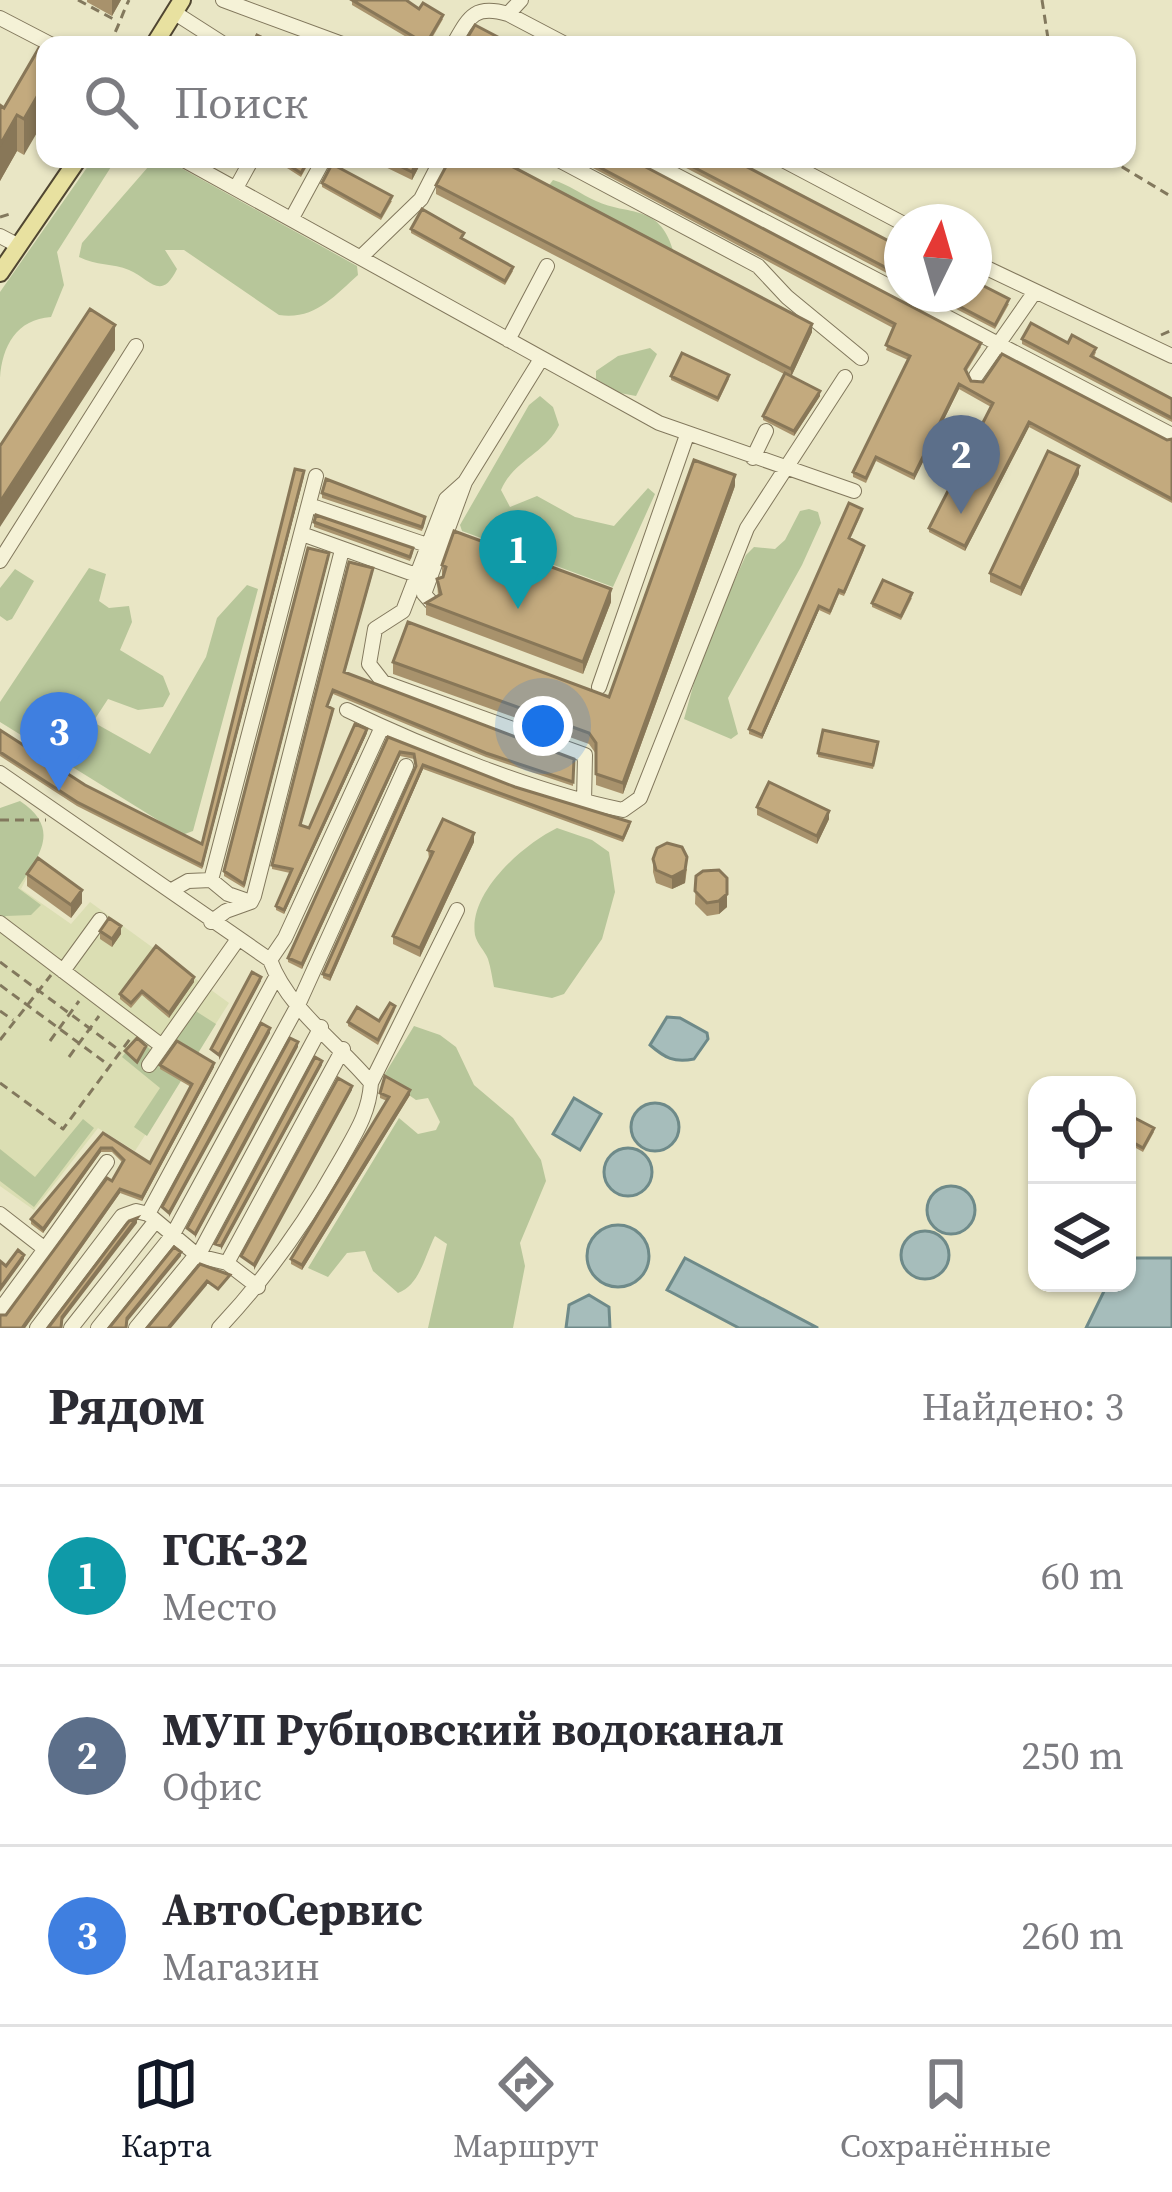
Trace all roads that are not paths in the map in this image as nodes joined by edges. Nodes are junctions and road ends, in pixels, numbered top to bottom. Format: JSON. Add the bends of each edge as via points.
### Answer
{"nodes":[{"id":1,"x":223,"y":0,"type":"edge"},
{"id":2,"x":521,"y":0,"type":"edge"},
{"id":3,"x":180,"y":4,"type":"edge"},
{"id":4,"x":508,"y":14,"type":"junction"},
{"id":5,"x":0,"y":18,"type":"edge"},
{"id":6,"x":160,"y":36,"type":"edge"},
{"id":7,"x":216,"y":36,"type":"edge"},
{"id":8,"x":321,"y":36,"type":"edge"},
{"id":9,"x":458,"y":36,"type":"edge"},
{"id":10,"x":550,"y":36,"type":"edge"},
{"id":11,"x":36,"y":37,"type":"edge"},
{"id":12,"x":72,"y":168,"type":"edge"},
{"id":13,"x":199,"y":168,"type":"edge"},
{"id":14,"x":247,"y":168,"type":"edge"},
{"id":15,"x":319,"y":168,"type":"edge"},
{"id":16,"x":437,"y":168,"type":"edge"},
{"id":17,"x":574,"y":168,"type":"edge"},
{"id":18,"x":662,"y":168,"type":"edge"},
{"id":19,"x":798,"y":168,"type":"edge"},
{"id":20,"x":236,"y":188,"type":"junction"},
{"id":21,"x":884,"y":213,"type":"edge"},
{"id":22,"x":292,"y":218,"type":"junction"},
{"id":23,"x":0,"y":236,"type":"edge"},
{"id":24,"x":19,"y":246,"type":"junction"},
{"id":25,"x":362,"y":256,"type":"junction"},
{"id":26,"x":547,"y":266,"type":"dead end"},
{"id":27,"x":992,"y":271,"type":"edge"},
{"id":28,"x":0,"y":273,"type":"edge"},
{"id":29,"x":884,"y":284,"type":"edge"},
{"id":30,"x":1034,"y":293,"type":"junction"},
{"id":31,"x":938,"y":312,"type":"edge"},
{"id":32,"x":508,"y":340,"type":"junction"},
{"id":33,"x":1001,"y":345,"type":"junction"},
{"id":34,"x":136,"y":346,"type":"dead end"},
{"id":35,"x":1172,"y":356,"type":"edge"},
{"id":36,"x":861,"y":358,"type":"dead end"},
{"id":37,"x":541,"y":359,"type":"junction"},
{"id":38,"x":845,"y":376,"type":"dead end"},
{"id":39,"x":976,"y":376,"type":"edge"},
{"id":40,"x":766,"y":431,"type":"dead end"},
{"id":41,"x":687,"y":435,"type":"junction"},
{"id":42,"x":1172,"y":435,"type":"edge"},
{"id":43,"x":753,"y":458,"type":"junction"},
{"id":44,"x":788,"y":470,"type":"junction"},
{"id":45,"x":316,"y":476,"type":"dead end"},
{"id":46,"x":465,"y":482,"type":"junction"},
{"id":47,"x":854,"y":491,"type":"dead end"},
{"id":48,"x":309,"y":505,"type":"junction"},
{"id":49,"x":302,"y":534,"type":"junction"},
{"id":50,"x":430,"y":546,"type":"junction"},
{"id":51,"x":342,"y":550,"type":"junction"},
{"id":52,"x":0,"y":561,"type":"edge"},
{"id":53,"x":419,"y":576,"type":"junction"},
{"id":54,"x":431,"y":602,"type":"edge"},
{"id":55,"x":599,"y":687,"type":"edge"},
{"id":56,"x":346,"y":710,"type":"dead end"},
{"id":57,"x":382,"y":727,"type":"junction"},
{"id":58,"x":406,"y":766,"type":"dead end"},
{"id":59,"x":0,"y":773,"type":"edge"},
{"id":60,"x":584,"y":802,"type":"junction"},
{"id":61,"x":212,"y":880,"type":"junction"},
{"id":62,"x":172,"y":890,"type":"junction"},
{"id":63,"x":251,"y":902,"type":"junction"},
{"id":64,"x":457,"y":910,"type":"dead end"},
{"id":65,"x":100,"y":920,"type":"dead end"},
{"id":66,"x":211,"y":922,"type":"junction"},
{"id":67,"x":0,"y":923,"type":"edge"},
{"id":68,"x":238,"y":939,"type":"junction"},
{"id":69,"x":270,"y":960,"type":"junction"},
{"id":70,"x":60,"y":969,"type":"junction"},
{"id":71,"x":277,"y":977,"type":"junction"},
{"id":72,"x":298,"y":1005,"type":"junction"},
{"id":73,"x":321,"y":1027,"type":"junction"},
{"id":74,"x":162,"y":1046,"type":"junction"},
{"id":75,"x":343,"y":1049,"type":"junction"},
{"id":76,"x":149,"y":1065,"type":"dead end"},
{"id":77,"x":371,"y":1083,"type":"junction"},
{"id":78,"x":107,"y":1162,"type":"dead end"},
{"id":79,"x":0,"y":1214,"type":"edge"},
{"id":80,"x":151,"y":1218,"type":"junction"},
{"id":81,"x":172,"y":1236,"type":"junction"},
{"id":82,"x":45,"y":1249,"type":"junction"},
{"id":83,"x":197,"y":1256,"type":"junction"},
{"id":84,"x":227,"y":1263,"type":"junction"},
{"id":85,"x":258,"y":1287,"type":"junction"},
{"id":86,"x":0,"y":1310,"type":"edge"},
{"id":87,"x":38,"y":1328,"type":"edge"},
{"id":88,"x":71,"y":1328,"type":"edge"},
{"id":89,"x":98,"y":1328,"type":"edge"},
{"id":90,"x":136,"y":1328,"type":"edge"},
{"id":91,"x":221,"y":1328,"type":"edge"}],
"edges":[{"from":1,"to":8,"type":"street"},
{"from":2,"to":4,"type":"street"},
{"from":3,"to":6,"type":"main road"},
{"from":3,"to":7,"type":"street"},
{"from":4,"to":9,"type":"street","via":[[489,8],[470,17]]},
{"from":4,"to":10,"type":"street"},
{"from":5,"to":11,"type":"street"},
{"from":12,"to":24,"type":"main road"},
{"from":13,"to":20,"type":"street"},
{"from":14,"to":20,"type":"street"},
{"from":15,"to":22,"type":"street"},
{"from":16,"to":25,"type":"street","via":[[421,199]]},
{"from":17,"to":36,"type":"street","via":[[758,266]]},
{"from":18,"to":29,"type":"street"},
{"from":19,"to":21,"type":"street"},
{"from":20,"to":22,"type":"street"},
{"from":22,"to":25,"type":"street"},
{"from":23,"to":24,"type":"street"},
{"from":24,"to":28,"type":"main road"},
{"from":25,"to":32,"type":"street"},
{"from":26,"to":32,"type":"street"},
{"from":27,"to":30,"type":"street"},
{"from":30,"to":33,"type":"street"},
{"from":30,"to":35,"type":"street"},
{"from":31,"to":33,"type":"street"},
{"from":32,"to":37,"type":"street"},
{"from":33,"to":39,"type":"street"},
{"from":33,"to":42,"type":"street"},
{"from":34,"to":52,"type":"street"},
{"from":37,"to":41,"type":"street"},
{"from":37,"to":46,"type":"street"},
{"from":38,"to":44,"type":"street"},
{"from":40,"to":43,"type":"street"},
{"from":41,"to":43,"type":"street"},
{"from":41,"to":55,"type":"street"},
{"from":43,"to":44,"type":"street"},
{"from":44,"to":47,"type":"street"},
{"from":44,"to":60,"type":"street","via":[[726,574],[640,798],[622,810]]},
{"from":45,"to":48,"type":"street"},
{"from":46,"to":50,"type":"street","via":[[446,500]]},
{"from":46,"to":54,"type":"street","via":[[424,593]]},
{"from":48,"to":49,"type":"street"},
{"from":48,"to":50,"type":"street"},
{"from":49,"to":51,"type":"street"},
{"from":49,"to":61,"type":"street"},
{"from":50,"to":53,"type":"street"},
{"from":51,"to":53,"type":"street"},
{"from":51,"to":63,"type":"street"},
{"from":53,"to":60,"type":"street","via":[[403,611],[375,629],[375,676],[585,755]]},
{"from":56,"to":57,"type":"street"},
{"from":57,"to":60,"type":"street"},
{"from":57,"to":69,"type":"street"},
{"from":58,"to":72,"type":"street"},
{"from":59,"to":62,"type":"street"},
{"from":61,"to":62,"type":"street"},
{"from":61,"to":63,"type":"street"},
{"from":62,"to":66,"type":"street"},
{"from":63,"to":66,"type":"street"},
{"from":64,"to":77,"type":"street"},
{"from":65,"to":70,"type":"street"},
{"from":66,"to":68,"type":"street"},
{"from":67,"to":70,"type":"street"},
{"from":68,"to":69,"type":"street"},
{"from":68,"to":74,"type":"street"},
{"from":69,"to":71,"type":"street"},
{"from":70,"to":74,"type":"street"},
{"from":71,"to":72,"type":"street"},
{"from":71,"to":80,"type":"street"},
{"from":72,"to":73,"type":"street"},
{"from":72,"to":81,"type":"street"},
{"from":73,"to":75,"type":"street"},
{"from":73,"to":83,"type":"street"},
{"from":74,"to":76,"type":"street"},
{"from":75,"to":77,"type":"street"},
{"from":75,"to":84,"type":"street"},
{"from":77,"to":85,"type":"street","via":[[370,1108],[306,1222]]},
{"from":78,"to":82,"type":"street"},
{"from":79,"to":82,"type":"street"},
{"from":80,"to":81,"type":"street"},
{"from":80,"to":87,"type":"street","via":[[122,1216]]},
{"from":80,"to":88,"type":"street"},
{"from":81,"to":83,"type":"street"},
{"from":81,"to":89,"type":"street"},
{"from":82,"to":86,"type":"street"},
{"from":83,"to":84,"type":"street"},
{"from":83,"to":90,"type":"street"},
{"from":84,"to":85,"type":"street"},
{"from":85,"to":91,"type":"street"}]}
